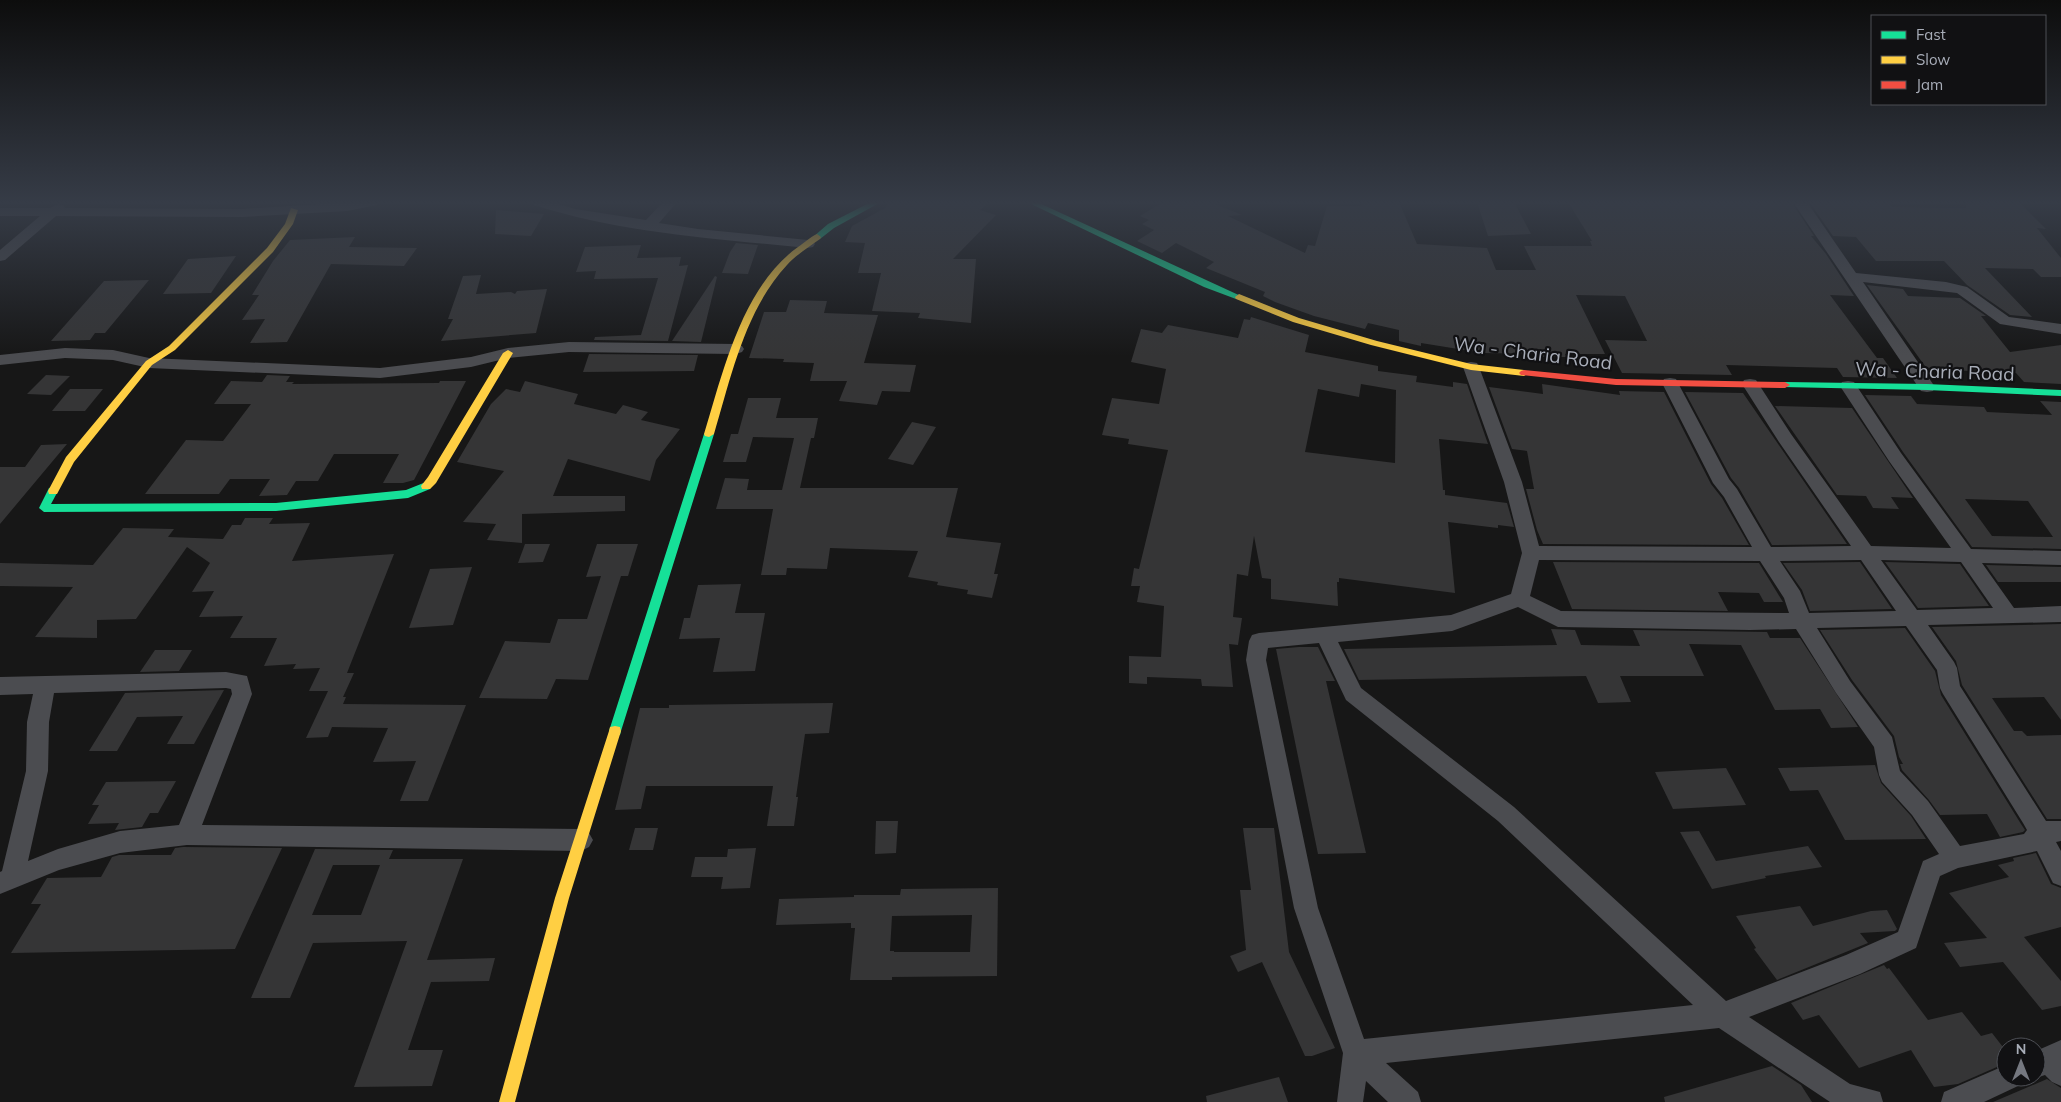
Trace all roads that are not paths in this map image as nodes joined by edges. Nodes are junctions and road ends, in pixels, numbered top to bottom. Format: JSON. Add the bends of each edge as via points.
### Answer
{"nodes":[{"id":1,"x":267,"y":253,"type":"edge"},
{"id":2,"x":796,"y":253,"type":"edge"},
{"id":3,"x":1140,"y":253,"type":"edge"},
{"id":4,"x":1837,"y":253,"type":"edge"},
{"id":5,"x":1854,"y":277,"type":"junction"},
{"id":6,"x":2061,"y":329,"type":"edge"},
{"id":7,"x":736,"y":349,"type":"junction"},
{"id":8,"x":508,"y":353,"type":"junction"},
{"id":9,"x":0,"y":360,"type":"edge"},
{"id":10,"x":149,"y":362,"type":"junction"},
{"id":11,"x":1471,"y":367,"type":"junction"},
{"id":12,"x":1670,"y":383,"type":"junction"},
{"id":13,"x":1750,"y":384,"type":"junction"},
{"id":14,"x":1848,"y":386,"type":"junction"},
{"id":15,"x":1927,"y":387,"type":"junction"},
{"id":16,"x":2061,"y":393,"type":"edge"},
{"id":17,"x":1531,"y":553,"type":"junction"},
{"id":18,"x":1867,"y":553,"type":"junction"},
{"id":19,"x":1766,"y":555,"type":"junction"},
{"id":20,"x":1966,"y":555,"type":"junction"},
{"id":21,"x":2061,"y":558,"type":"edge"},
{"id":22,"x":1519,"y":598,"type":"junction"},
{"id":23,"x":2061,"y":614,"type":"edge"},
{"id":24,"x":2008,"y":615,"type":"junction"},
{"id":25,"x":1912,"y":619,"type":"junction"},
{"id":26,"x":1802,"y":621,"type":"junction"},
{"id":27,"x":1325,"y":635,"type":"junction"},
{"id":28,"x":0,"y":686,"type":"edge"},
{"id":29,"x":45,"y":686,"type":"junction"},
{"id":30,"x":2050,"y":831,"type":"edge"},
{"id":31,"x":187,"y":835,"type":"junction"},
{"id":32,"x":581,"y":840,"type":"junction"},
{"id":33,"x":1955,"y":858,"type":"junction"},
{"id":34,"x":2061,"y":876,"type":"edge"},
{"id":35,"x":6,"y":880,"type":"edge"},
{"id":36,"x":1722,"y":1014,"type":"junction"},
{"id":37,"x":1356,"y":1053,"type":"junction"},
{"id":38,"x":1996,"y":1083,"type":"edge"},
{"id":39,"x":507,"y":1102,"type":"edge"},
{"id":40,"x":1350,"y":1102,"type":"edge"},
{"id":41,"x":1408,"y":1102,"type":"edge"},
{"id":42,"x":1870,"y":1102,"type":"edge"},
{"id":43,"x":1954,"y":1102,"type":"edge"}],
"edges":[{"from":1,"to":10,"type":"street","via":[[172,348]]},
{"from":2,"to":7,"type":"street","via":[[782,265],[754,304]]},
{"from":3,"to":11,"type":"street","name":"Wa - Charia Road","via":[[1207,285],[1296,320]]},
{"from":4,"to":5,"type":"street"},
{"from":5,"to":6,"type":"street","via":[[1962,290],[2005,321]]},
{"from":5,"to":15,"type":"street"},
{"from":7,"to":8,"type":"street","via":[[569,347]]},
{"from":7,"to":32,"type":"street"},
{"from":8,"to":10,"type":"street","via":[[472,362],[380,372]]},
{"from":8,"to":10,"type":"street","via":[[432,480],[424,488],[408,494],[276,507],[44,508],[70,460]]},
{"from":9,"to":10,"type":"street","via":[[65,353],[113,355]]},
{"from":11,"to":12,"type":"street","name":"Wa - Charia Road","via":[[1616,382]]},
{"from":11,"to":17,"type":"street","via":[[1513,482]]},
{"from":12,"to":13,"type":"street","name":"Wa - Charia Road"},
{"from":12,"to":19,"type":"street","via":[[1722,482]]},
{"from":13,"to":14,"type":"street","name":"Wa - Charia Road"},
{"from":13,"to":18,"type":"street"},
{"from":14,"to":15,"type":"street","name":"Wa - Charia Road"},
{"from":14,"to":20,"type":"street"},
{"from":15,"to":16,"type":"street","name":"Wa - Charia Road"},
{"from":17,"to":19,"type":"street"},
{"from":17,"to":22,"type":"street"},
{"from":18,"to":19,"type":"street"},
{"from":18,"to":20,"type":"street"},
{"from":18,"to":25,"type":"street"},
{"from":19,"to":26,"type":"street","via":[[1794,596]]},
{"from":20,"to":21,"type":"street"},
{"from":20,"to":24,"type":"street"},
{"from":22,"to":26,"type":"street","via":[[1558,619]]},
{"from":22,"to":27,"type":"street","via":[[1452,623]]},
{"from":23,"to":24,"type":"street"},
{"from":24,"to":25,"type":"street"},
{"from":25,"to":26,"type":"street"},
{"from":25,"to":30,"type":"street","via":[[1947,668],[1950,688],[2031,816]]},
{"from":26,"to":33,"type":"street","via":[[1884,744],[1890,775],[1920,808]]},
{"from":27,"to":36,"type":"street","via":[[1354,694],[1506,814]]},
{"from":27,"to":37,"type":"street","via":[[1259,641],[1256,660],[1306,908]]},
{"from":28,"to":29,"type":"street"},
{"from":29,"to":31,"type":"street","via":[[240,682],[242,694]]},
{"from":29,"to":35,"type":"street","via":[[38,722],[37,771]]},
{"from":30,"to":33,"type":"street","via":[[2031,843]]},
{"from":30,"to":34,"type":"street"},
{"from":31,"to":32,"type":"street"},
{"from":31,"to":35,"type":"street","via":[[120,842],[58,860]]},
{"from":32,"to":39,"type":"street","via":[[562,898]]},
{"from":33,"to":36,"type":"street","via":[[1931,870],[1907,940]]},
{"from":36,"to":37,"type":"street"},
{"from":36,"to":42,"type":"street","via":[[1845,1096]]},
{"from":37,"to":40,"type":"street"},
{"from":37,"to":41,"type":"street"},
{"from":38,"to":43,"type":"street"}]}
